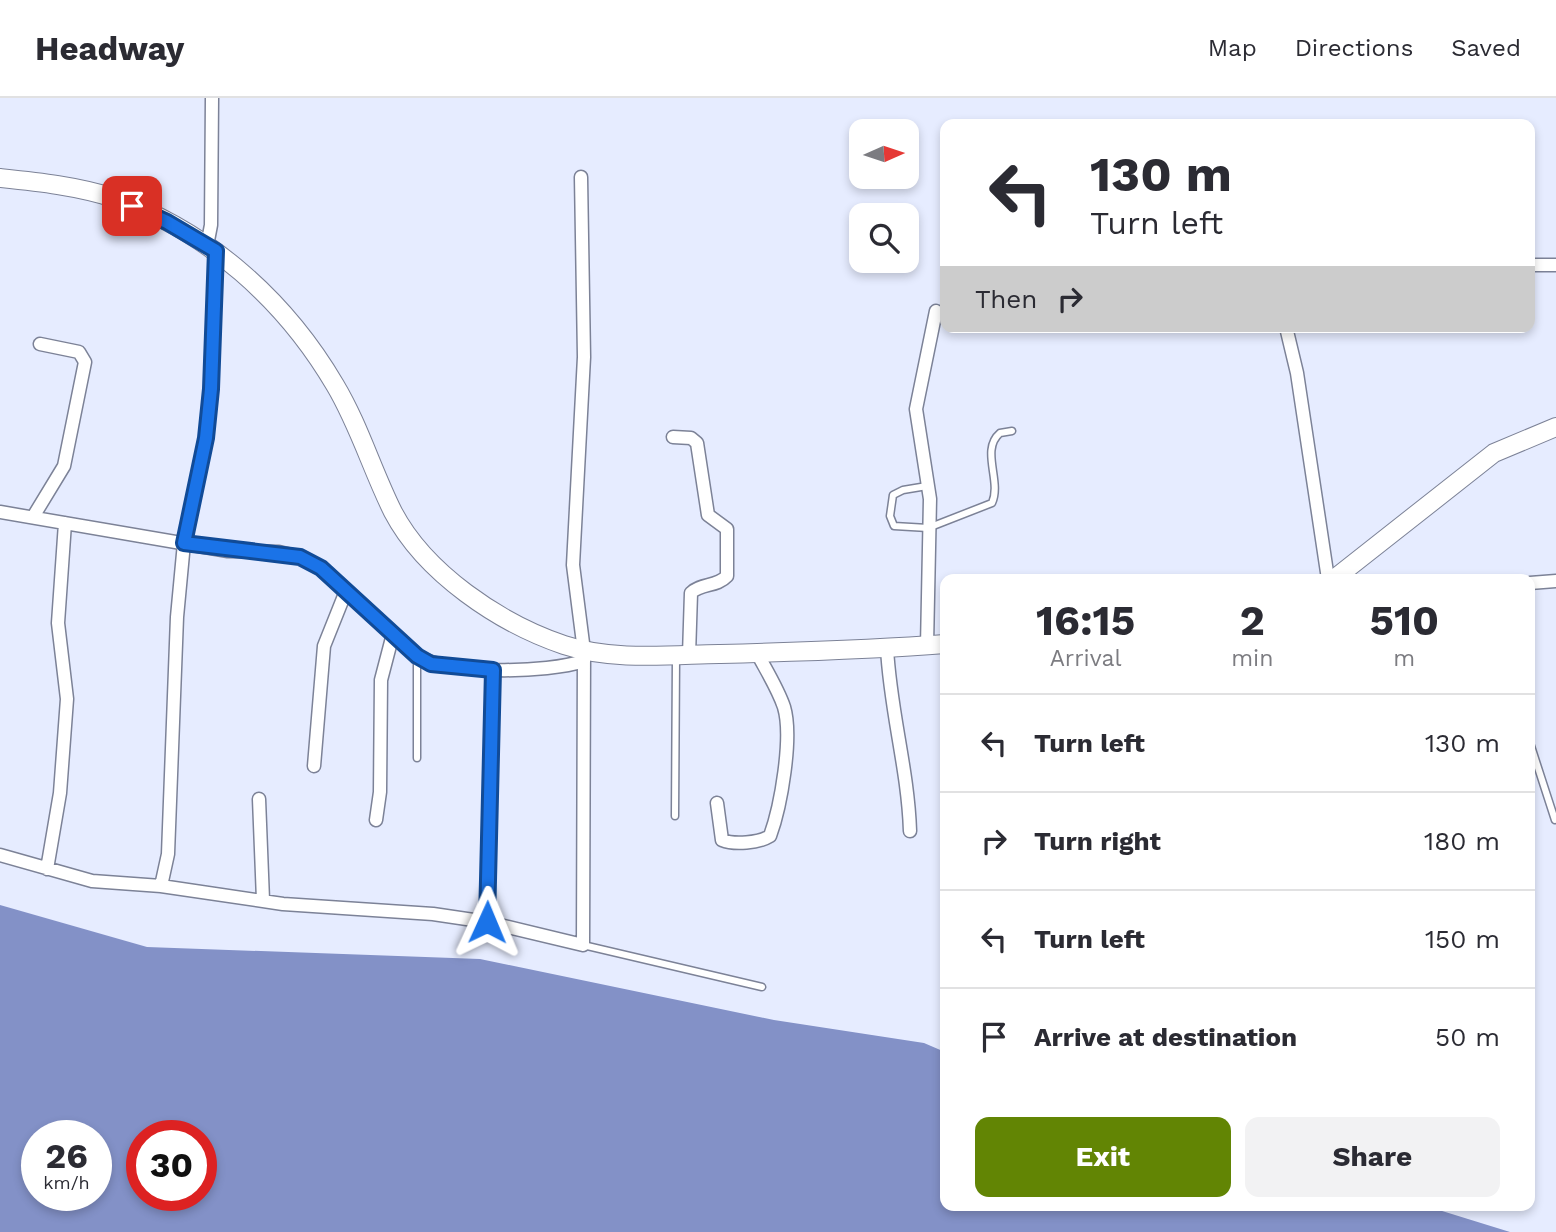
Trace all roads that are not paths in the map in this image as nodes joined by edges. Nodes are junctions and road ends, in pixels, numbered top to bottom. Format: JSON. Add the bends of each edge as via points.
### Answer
{"nodes":[{"id":1,"x":212,"y":98,"type":"edge"},
{"id":2,"x":581,"y":177,"type":"dead end"},
{"id":3,"x":0,"y":178,"type":"edge"},
{"id":4,"x":212,"y":249,"type":"junction"},
{"id":5,"x":1535,"y":265,"type":"edge"},
{"id":6,"x":1556,"y":265,"type":"edge"},
{"id":7,"x":936,"y":311,"type":"dead end"},
{"id":8,"x":1290,"y":333,"type":"edge"},
{"id":9,"x":40,"y":344,"type":"dead end"},
{"id":10,"x":1556,"y":427,"type":"edge"},
{"id":11,"x":1012,"y":431,"type":"dead end"},
{"id":12,"x":673,"y":436,"type":"dead end"},
{"id":13,"x":929,"y":486,"type":"junction"},
{"id":14,"x":0,"y":512,"type":"edge"},
{"id":15,"x":33,"y":517,"type":"junction"},
{"id":16,"x":65,"y":523,"type":"junction"},
{"id":17,"x":928,"y":528,"type":"junction"},
{"id":18,"x":184,"y":543,"type":"junction"},
{"id":19,"x":1327,"y":574,"type":"edge"},
{"id":20,"x":1340,"y":574,"type":"edge"},
{"id":21,"x":1556,"y":581,"type":"edge"},
{"id":22,"x":1535,"y":583,"type":"edge"},
{"id":23,"x":346,"y":591,"type":"junction"},
{"id":24,"x":393,"y":634,"type":"junction"},
{"id":25,"x":936,"y":645,"type":"edge"},
{"id":26,"x":887,"y":648,"type":"junction"},
{"id":27,"x":757,"y":653,"type":"junction"},
{"id":28,"x":682,"y":655,"type":"junction"},
{"id":29,"x":417,"y":656,"type":"junction"},
{"id":30,"x":584,"y":656,"type":"junction"},
{"id":31,"x":493,"y":670,"type":"junction"},
{"id":32,"x":417,"y":758,"type":"dead end"},
{"id":33,"x":1535,"y":758,"type":"edge"},
{"id":34,"x":314,"y":766,"type":"dead end"},
{"id":35,"x":259,"y":799,"type":"dead end"},
{"id":36,"x":717,"y":803,"type":"dead end"},
{"id":37,"x":675,"y":816,"type":"dead end"},
{"id":38,"x":376,"y":820,"type":"dead end"},
{"id":39,"x":1555,"y":820,"type":"edge"},
{"id":40,"x":910,"y":831,"type":"dead end"},
{"id":41,"x":0,"y":855,"type":"edge"},
{"id":42,"x":47,"y":869,"type":"junction"},
{"id":43,"x":161,"y":886,"type":"junction"},
{"id":44,"x":263,"y":900,"type":"junction"},
{"id":45,"x":487,"y":922,"type":"junction"},
{"id":46,"x":583,"y":945,"type":"junction"},
{"id":47,"x":761,"y":986,"type":"dead end"}],
"edges":[{"from":1,"to":4,"type":"street"},
{"from":2,"to":30,"type":"street","via":[[584,357],[573,565]]},
{"from":3,"to":4,"type":"street","via":[[61,185],[114,198]]},
{"from":4,"to":18,"type":"street","via":[[211,389],[206,438]]},
{"from":4,"to":30,"type":"street","via":[[277,306],[328,374],[394,513],[418,548],[481,602]]},
{"from":5,"to":6,"type":"street"},
{"from":7,"to":13,"type":"street","via":[[916,408]]},
{"from":8,"to":19,"type":"street"},
{"from":9,"to":15,"type":"street","via":[[79,352],[85,362],[64,466]]},
{"from":10,"to":20,"type":"street","via":[[1494,453]]},
{"from":11,"to":17,"type":"lane","via":[[1000,433],[992,448],[996,488],[992,503]]},
{"from":12,"to":28,"type":"street","via":[[697,443],[708,515],[724,526],[727,534],[727,576],[691,593]]},
{"from":13,"to":17,"type":"street"},
{"from":13,"to":17,"type":"lane","via":[[893,495],[890,516],[899,529]]},
{"from":14,"to":15,"type":"street"},
{"from":15,"to":16,"type":"street"},
{"from":16,"to":18,"type":"street"},
{"from":16,"to":42,"type":"street","via":[[58,623],[67,699],[60,793]]},
{"from":17,"to":25,"type":"street"},
{"from":18,"to":23,"type":"street","via":[[300,557],[321,568]]},
{"from":18,"to":43,"type":"street","via":[[167,855]]},
{"from":21,"to":22,"type":"street"},
{"from":23,"to":24,"type":"street"},
{"from":23,"to":34,"type":"street","via":[[324,646]]},
{"from":24,"to":29,"type":"street"},
{"from":24,"to":38,"type":"street","via":[[381,678]]},
{"from":25,"to":26,"type":"street"},
{"from":26,"to":27,"type":"street"},
{"from":26,"to":40,"type":"street","via":[[890,693],[908,785]]},
{"from":27,"to":28,"type":"street"},
{"from":27,"to":36,"type":"street","via":[[784,706],[788,729],[769,836],[722,840]]},
{"from":28,"to":30,"type":"street"},
{"from":28,"to":37,"type":"lane"},
{"from":29,"to":31,"type":"street","via":[[431,664]]},
{"from":29,"to":32,"type":"lane"},
{"from":30,"to":31,"type":"street","via":[[571,666]]},
{"from":30,"to":46,"type":"street"},
{"from":31,"to":45,"type":"street"},
{"from":33,"to":39,"type":"lane"},
{"from":35,"to":44,"type":"street"},
{"from":41,"to":42,"type":"street"},
{"from":42,"to":43,"type":"street","via":[[92,881]]},
{"from":43,"to":44,"type":"street"},
{"from":44,"to":45,"type":"street"},
{"from":45,"to":46,"type":"street"},
{"from":46,"to":47,"type":"lane"}]}
